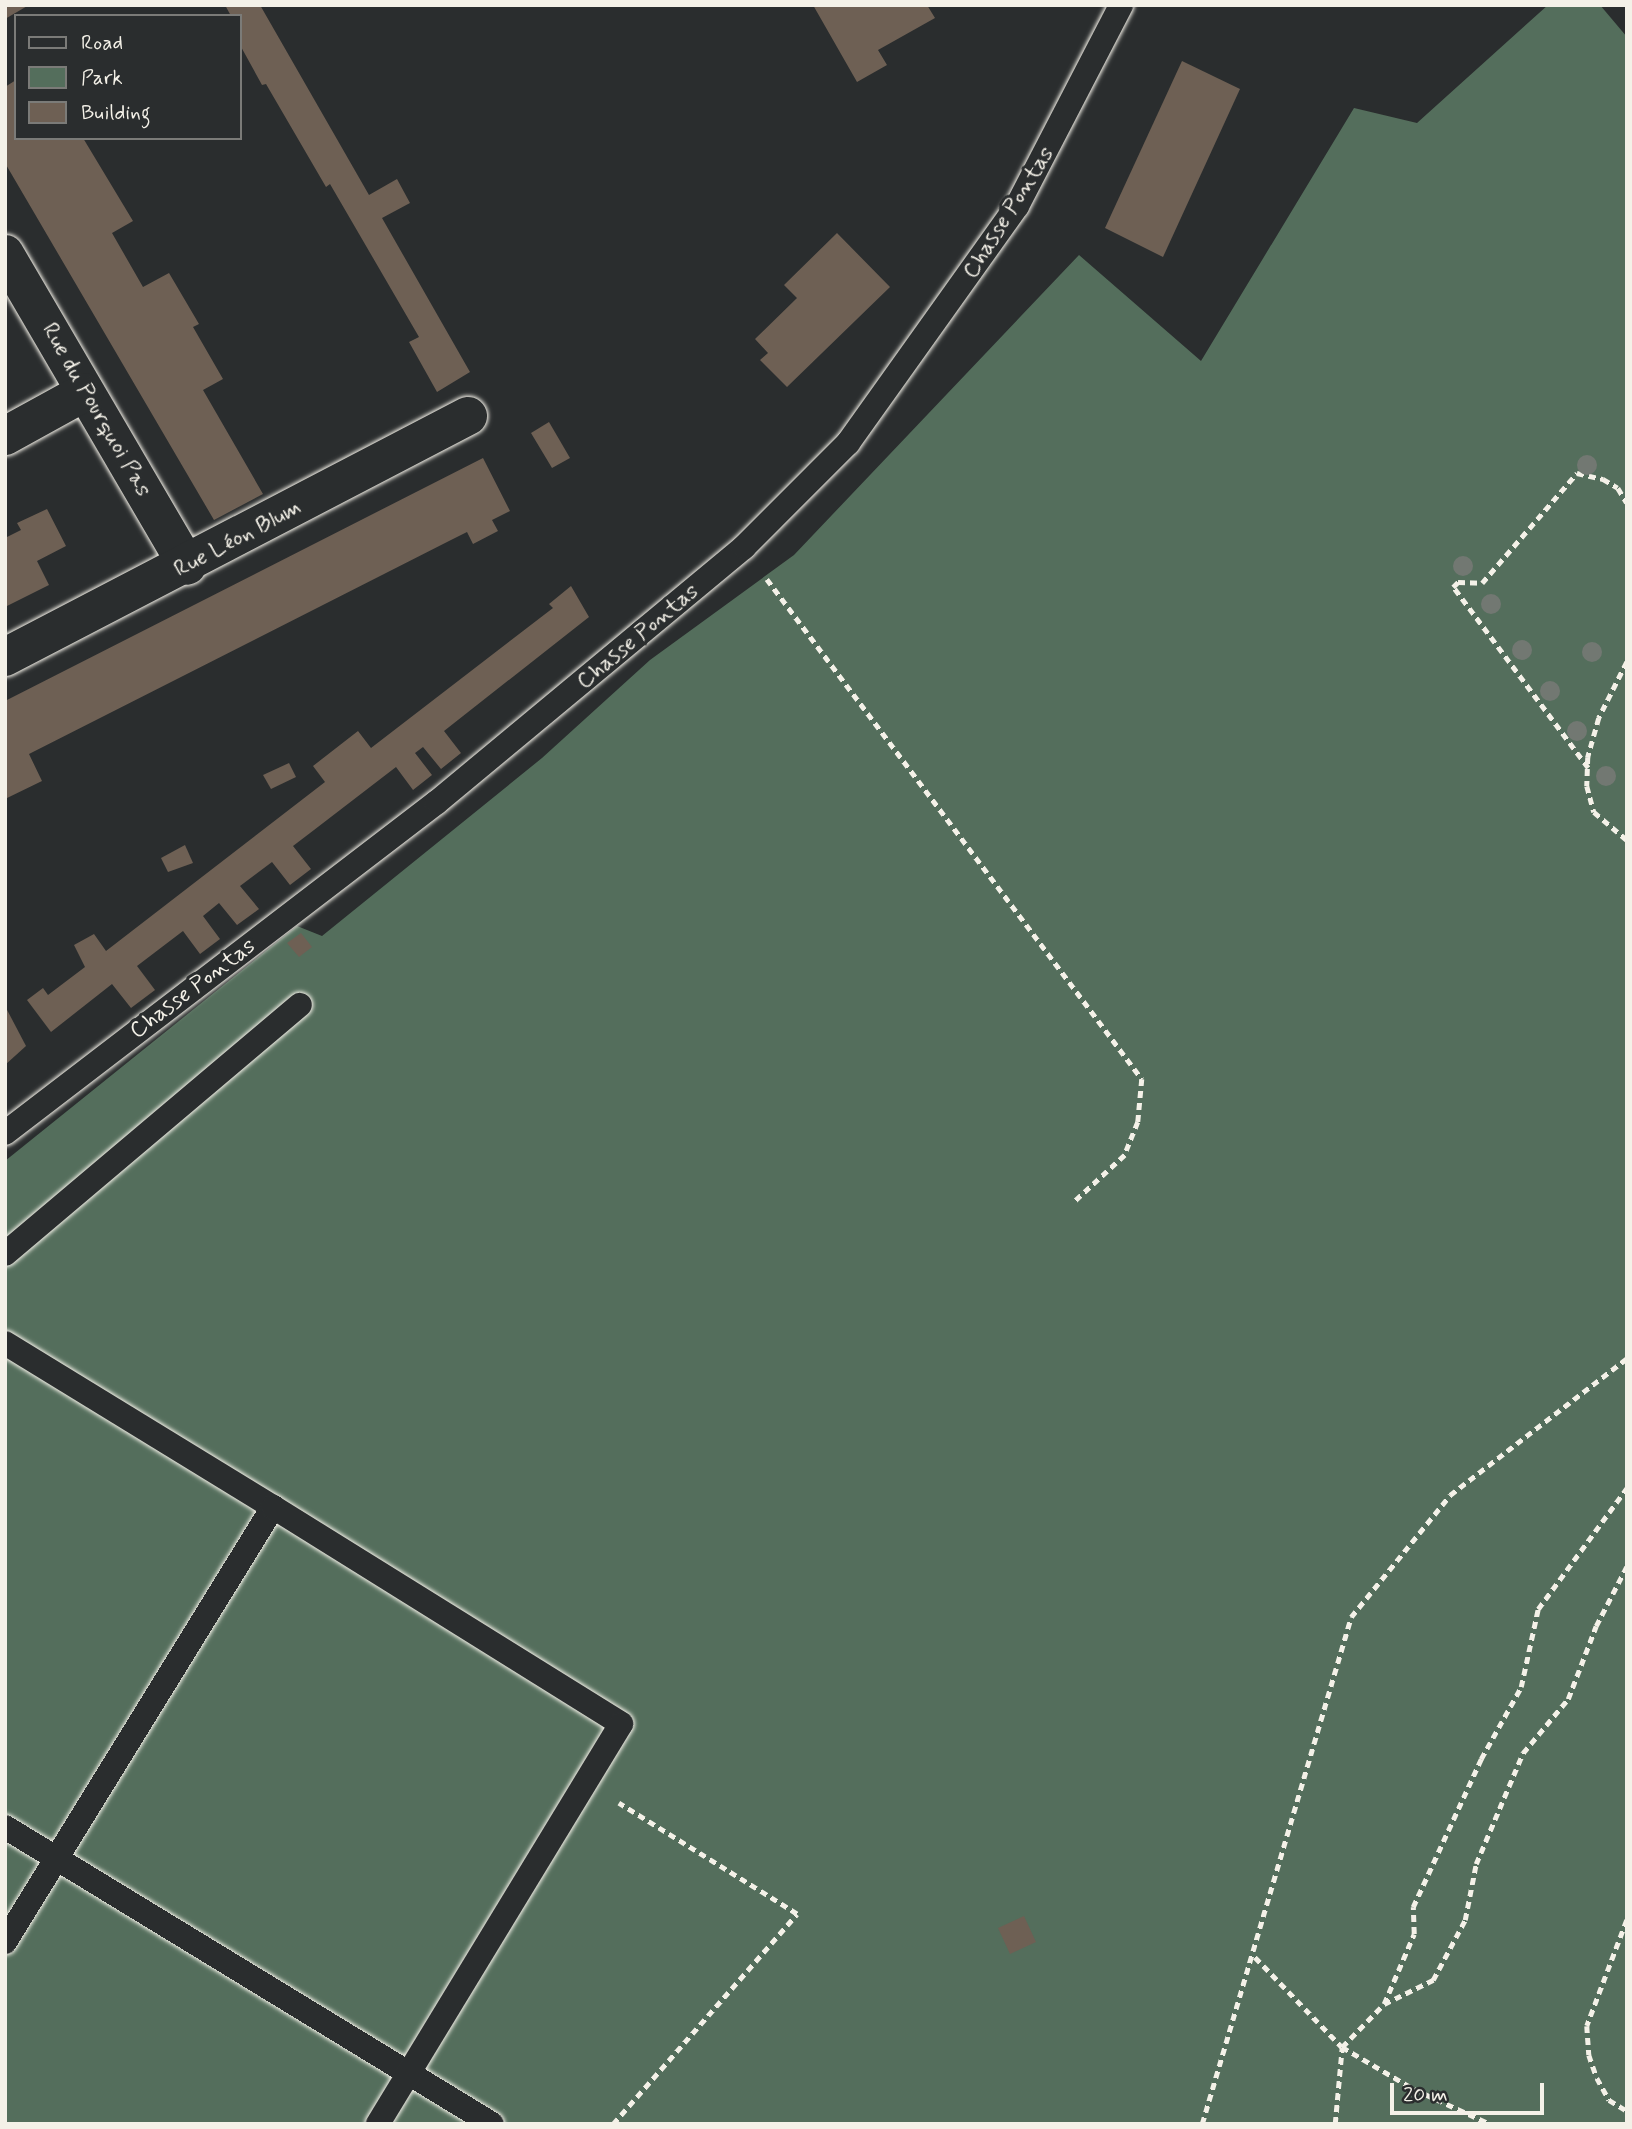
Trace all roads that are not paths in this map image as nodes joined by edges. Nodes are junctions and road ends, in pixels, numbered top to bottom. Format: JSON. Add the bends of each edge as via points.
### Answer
{"nodes":[{"id":1,"x":1121,"y":5,"type":"edge"},
{"id":2,"x":5,"y":254,"type":"edge"},
{"id":3,"x":85,"y":392,"type":"junction"},
{"id":4,"x":468,"y":416,"type":"dead end"},
{"id":5,"x":5,"y":436,"type":"edge"},
{"id":6,"x":187,"y":566,"type":"junction"},
{"id":7,"x":5,"y":657,"type":"edge"},
{"id":8,"x":300,"y":1005,"type":"dead end"},
{"id":9,"x":5,"y":1133,"type":"edge"},
{"id":10,"x":5,"y":1254,"type":"edge"},
{"id":11,"x":5,"y":1343,"type":"edge"},
{"id":12,"x":272,"y":1507,"type":"junction"},
{"id":13,"x":5,"y":1827,"type":"edge"},
{"id":14,"x":57,"y":1858,"type":"junction"},
{"id":15,"x":5,"y":1942,"type":"edge"},
{"id":16,"x":409,"y":2073,"type":"junction"},
{"id":17,"x":378,"y":2124,"type":"edge"},
{"id":18,"x":492,"y":2124,"type":"edge"}],
"edges":[{"from":1,"to":9,"type":"lane","name":"Chasse Pontas","via":[[1024,195],[952,304],[848,443],[744,547],[437,802]]},
{"from":2,"to":3,"type":"street","name":"Rue du Pourquoi Pas"},
{"from":3,"to":5,"type":"street"},
{"from":3,"to":6,"type":"street","name":"Rue du Pourquoi Pas"},
{"from":4,"to":6,"type":"street","name":"Rue Léon Blum"},
{"from":6,"to":7,"type":"street","name":"Rue Léon Blum"},
{"from":8,"to":10,"type":"lane"},
{"from":11,"to":12,"type":"lane"},
{"from":12,"to":14,"type":"lane"},
{"from":12,"to":16,"type":"lane","via":[[621,1724]]},
{"from":13,"to":14,"type":"lane"},
{"from":14,"to":15,"type":"lane"},
{"from":14,"to":16,"type":"lane"},
{"from":16,"to":17,"type":"lane"},
{"from":16,"to":18,"type":"lane"}]}
